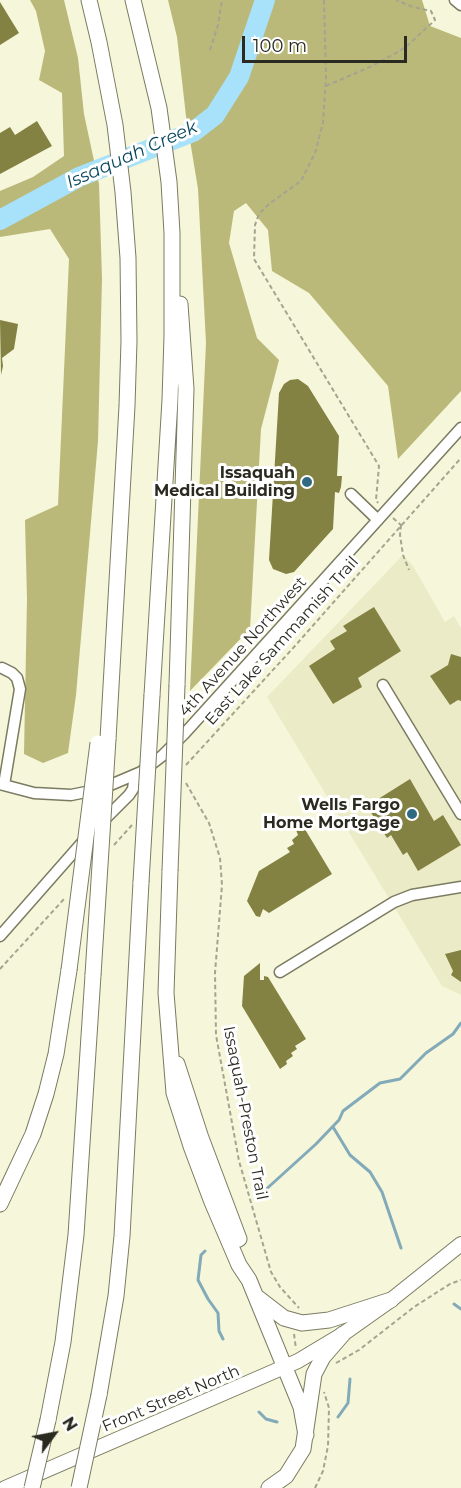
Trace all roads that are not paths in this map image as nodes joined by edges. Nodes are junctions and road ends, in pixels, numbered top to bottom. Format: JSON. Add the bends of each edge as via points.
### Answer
{"nodes":[{"id":1,"x":89,"y":0,"type":"edge"},
{"id":2,"x":133,"y":0,"type":"edge"},
{"id":3,"x":455,"y":0,"type":"edge"},
{"id":4,"x":461,"y":5,"type":"edge"},
{"id":5,"x":172,"y":233,"type":"junction"},
{"id":6,"x":461,"y":428,"type":"edge"},
{"id":7,"x":351,"y":494,"type":"dead end"},
{"id":8,"x":378,"y":520,"type":"junction"},
{"id":9,"x":2,"y":668,"type":"dead end"},
{"id":10,"x":383,"y":685,"type":"dead end"},
{"id":11,"x":103,"y":741,"type":"junction"},
{"id":12,"x":135,"y":775,"type":"junction"},
{"id":13,"x":2,"y":784,"type":"edge"},
{"id":14,"x":460,"y":808,"type":"edge"},
{"id":15,"x":461,"y":887,"type":"edge"},
{"id":16,"x":0,"y":936,"type":"edge"},
{"id":17,"x":280,"y":972,"type":"dead end"},
{"id":18,"x":0,"y":1204,"type":"edge"},
{"id":19,"x":461,"y":1244,"type":"edge"},
{"id":20,"x":256,"y":1297,"type":"junction"},
{"id":21,"x":391,"y":1300,"type":"junction"},
{"id":22,"x":343,"y":1334,"type":"junction"},
{"id":23,"x":285,"y":1368,"type":"junction"},
{"id":24,"x":306,"y":1435,"type":"junction"},
{"id":25,"x":5,"y":1488,"type":"edge"},
{"id":26,"x":32,"y":1488,"type":"edge"},
{"id":27,"x":79,"y":1488,"type":"edge"},
{"id":28,"x":269,"y":1488,"type":"edge"}],
"edges":[{"from":1,"to":11,"type":"highway","via":[[114,124],[128,258],[127,418]]},
{"from":2,"to":5,"type":"highway","via":[[159,108]]},
{"from":3,"to":4,"type":"street"},
{"from":5,"to":20,"type":"highway","bridge":true,"via":[[186,389],[166,985],[170,1047],[174,1093],[191,1146]]},
{"from":5,"to":27,"type":"highway","bridge":true,"via":[[170,400],[122,1236],[99,1395]]},
{"from":6,"to":8,"type":"street","name":"4th Avenue Northwest"},
{"from":7,"to":8,"type":"street"},
{"from":8,"to":12,"type":"street","name":"4th Avenue Northwest","via":[[185,733]]},
{"from":9,"to":13,"type":"street","via":[[17,678],[21,689]]},
{"from":10,"to":14,"type":"street"},
{"from":11,"to":18,"type":"highway","bridge":true,"via":[[56,1054],[33,1134]]},
{"from":11,"to":26,"type":"highway","bridge":true,"via":[[76,1235],[63,1342]]},
{"from":12,"to":13,"type":"street","name":"4th Avenue Northwest","via":[[101,789],[71,795],[34,793]]},
{"from":12,"to":16,"type":"street","via":[[129,795],[58,868]]},
{"from":15,"to":17,"type":"street","via":[[394,902]]},
{"from":19,"to":21,"type":"main road","name":"Front Street North"},
{"from":20,"to":21,"type":"highway","via":[[284,1318],[302,1323],[329,1320]]},
{"from":20,"to":23,"type":"highway"},
{"from":21,"to":22,"type":"main road","name":"Front Street North"},
{"from":22,"to":23,"type":"main road","name":"Front Street North"},
{"from":22,"to":24,"type":"highway","via":[[314,1374]]},
{"from":23,"to":24,"type":"highway","via":[[303,1413]]},
{"from":23,"to":25,"type":"main road","name":"Front Street North"},
{"from":24,"to":28,"type":"highway","via":[[294,1466]]}]}
